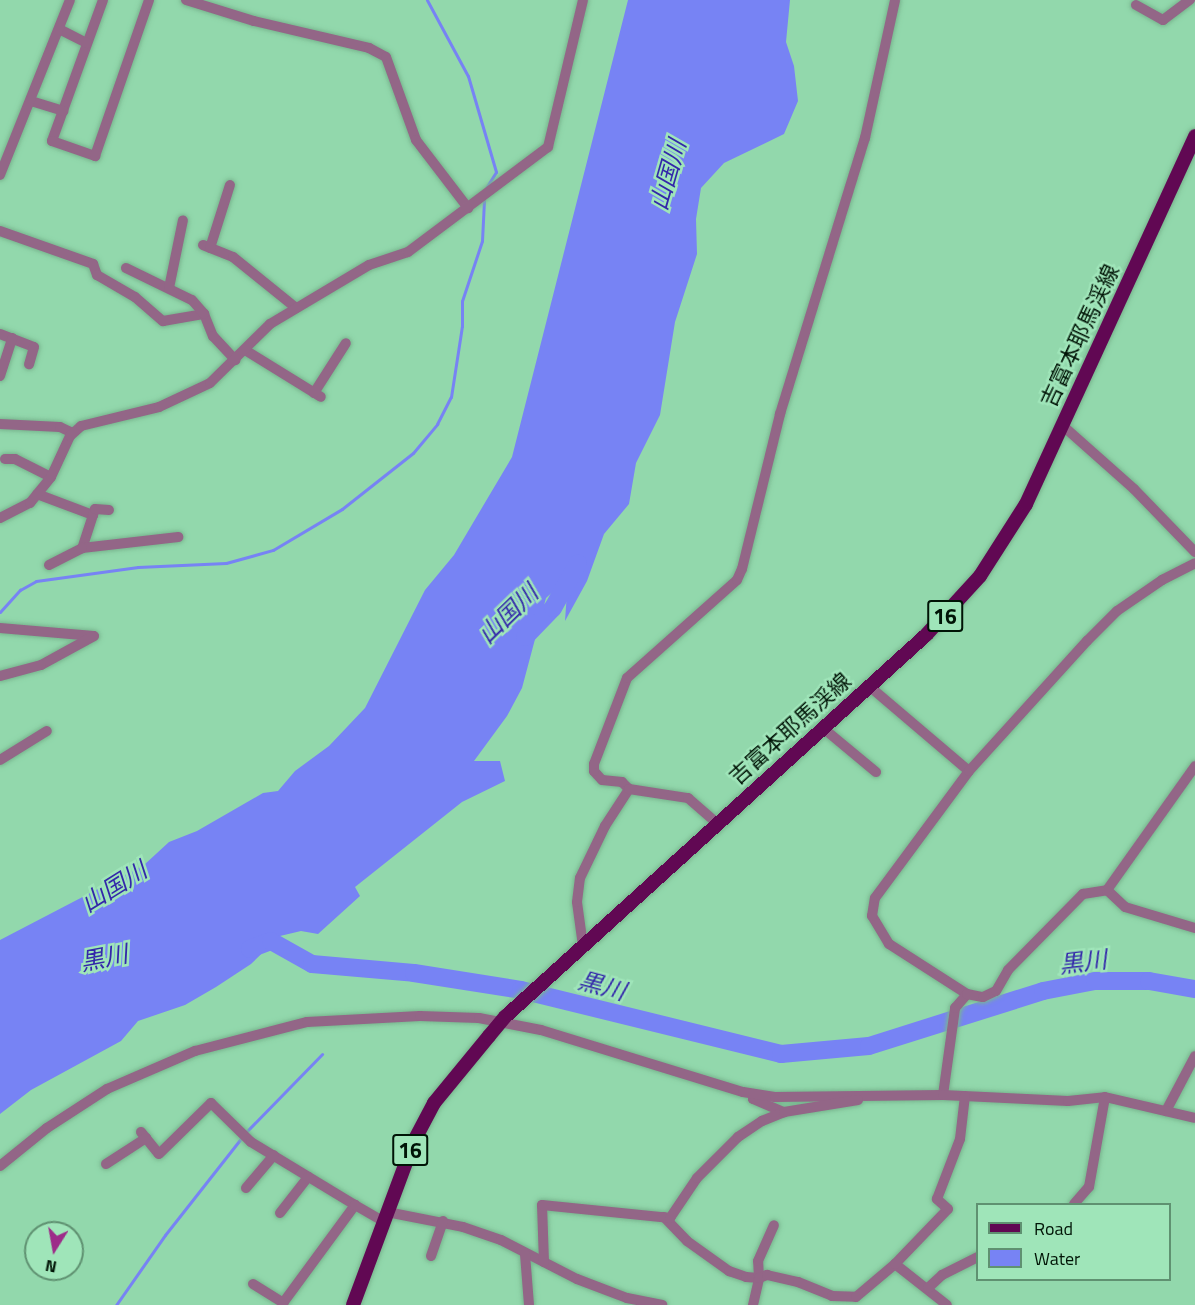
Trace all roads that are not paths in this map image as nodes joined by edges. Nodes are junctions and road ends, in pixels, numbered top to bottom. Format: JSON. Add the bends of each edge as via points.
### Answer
{"nodes":[{"id":1,"x":70,"y":0,"type":"edge"},
{"id":2,"x":103,"y":0,"type":"edge"},
{"id":3,"x":149,"y":0,"type":"edge"},
{"id":4,"x":186,"y":0,"type":"edge"},
{"id":5,"x":582,"y":0,"type":"edge"},
{"id":6,"x":895,"y":0,"type":"edge"},
{"id":7,"x":1190,"y":0,"type":"edge"},
{"id":8,"x":1136,"y":5,"type":"dead end"},
{"id":9,"x":61,"y":30,"type":"junction"},
{"id":10,"x":87,"y":43,"type":"junction"},
{"id":11,"x":31,"y":101,"type":"junction"},
{"id":12,"x":63,"y":111,"type":"junction"},
{"id":13,"x":1195,"y":136,"type":"edge"},
{"id":14,"x":0,"y":175,"type":"edge"},
{"id":15,"x":230,"y":185,"type":"dead end"},
{"id":16,"x":468,"y":208,"type":"junction"},
{"id":17,"x":183,"y":220,"type":"dead end"},
{"id":18,"x":0,"y":231,"type":"edge"},
{"id":19,"x":126,"y":267,"type":"dead end"},
{"id":20,"x":169,"y":288,"type":"junction"},
{"id":21,"x":296,"y":308,"type":"junction"},
{"id":22,"x":204,"y":314,"type":"junction"},
{"id":23,"x":0,"y":334,"type":"edge"},
{"id":24,"x":12,"y":338,"type":"junction"},
{"id":25,"x":346,"y":343,"type":"dead end"},
{"id":26,"x":245,"y":350,"type":"junction"},
{"id":27,"x":235,"y":360,"type":"junction"},
{"id":28,"x":29,"y":364,"type":"dead end"},
{"id":29,"x":0,"y":376,"type":"edge"},
{"id":30,"x":0,"y":424,"type":"edge"},
{"id":31,"x":1062,"y":425,"type":"junction"},
{"id":32,"x":73,"y":433,"type":"junction"},
{"id":33,"x":4,"y":459,"type":"dead end"},
{"id":34,"x":51,"y":477,"type":"junction"},
{"id":35,"x":38,"y":494,"type":"junction"},
{"id":36,"x":109,"y":510,"type":"dead end"},
{"id":37,"x":93,"y":515,"type":"junction"},
{"id":38,"x":0,"y":518,"type":"edge"},
{"id":39,"x":178,"y":537,"type":"dead end"},
{"id":40,"x":82,"y":549,"type":"junction"},
{"id":41,"x":1195,"y":552,"type":"edge"},
{"id":42,"x":1195,"y":563,"type":"edge"},
{"id":43,"x":49,"y":565,"type":"dead end"},
{"id":44,"x":0,"y":628,"type":"edge"},
{"id":45,"x":0,"y":676,"type":"edge"},
{"id":46,"x":869,"y":686,"type":"junction"},
{"id":47,"x":823,"y":728,"type":"junction"},
{"id":48,"x":47,"y":731,"type":"dead end"},
{"id":49,"x":0,"y":760,"type":"edge"},
{"id":50,"x":1195,"y":766,"type":"edge"},
{"id":51,"x":969,"y":771,"type":"junction"},
{"id":52,"x":876,"y":772,"type":"dead end"},
{"id":53,"x":629,"y":789,"type":"junction"},
{"id":54,"x":718,"y":824,"type":"junction"},
{"id":55,"x":1107,"y":890,"type":"junction"},
{"id":56,"x":1195,"y":928,"type":"edge"},
{"id":57,"x":583,"y":946,"type":"junction"},
{"id":58,"x":967,"y":994,"type":"junction"},
{"id":59,"x":504,"y":1020,"type":"junction"},
{"id":60,"x":1195,"y":1056,"type":"edge"},
{"id":61,"x":753,"y":1094,"type":"junction"},
{"id":62,"x":943,"y":1095,"type":"junction"},
{"id":63,"x":965,"y":1096,"type":"junction"},
{"id":64,"x":859,"y":1097,"type":"junction"},
{"id":65,"x":1105,"y":1097,"type":"junction"},
{"id":66,"x":1166,"y":1111,"type":"junction"},
{"id":67,"x":784,"y":1112,"type":"junction"},
{"id":68,"x":1195,"y":1118,"type":"edge"},
{"id":69,"x":274,"y":1155,"type":"junction"},
{"id":70,"x":106,"y":1164,"type":"dead end"},
{"id":71,"x":0,"y":1166,"type":"edge"},
{"id":72,"x":308,"y":1177,"type":"junction"},
{"id":73,"x":246,"y":1188,"type":"dead end"},
{"id":74,"x":1075,"y":1203,"type":"edge"},
{"id":75,"x":355,"y":1205,"type":"junction"},
{"id":76,"x":280,"y":1213,"type":"dead end"},
{"id":77,"x":386,"y":1217,"type":"junction"},
{"id":78,"x":664,"y":1217,"type":"junction"},
{"id":79,"x":442,"y":1221,"type":"junction"},
{"id":80,"x":774,"y":1225,"type":"dead end"},
{"id":81,"x":525,"y":1254,"type":"junction"},
{"id":82,"x":431,"y":1256,"type":"dead end"},
{"id":83,"x":976,"y":1258,"type":"edge"},
{"id":84,"x":544,"y":1262,"type":"junction"},
{"id":85,"x":895,"y":1264,"type":"junction"},
{"id":86,"x":759,"y":1278,"type":"junction"},
{"id":87,"x":253,"y":1284,"type":"dead end"},
{"id":88,"x":928,"y":1288,"type":"junction"},
{"id":89,"x":353,"y":1305,"type":"edge"},
{"id":90,"x":529,"y":1305,"type":"edge"},
{"id":91,"x":662,"y":1305,"type":"edge"},
{"id":92,"x":753,"y":1305,"type":"edge"},
{"id":93,"x":947,"y":1305,"type":"edge"}],
"edges":[{"from":1,"to":9,"type":"street"},
{"from":2,"to":10,"type":"street"},
{"from":3,"to":12,"type":"street","via":[[95,156],[52,141]]},
{"from":4,"to":16,"type":"street","via":[[254,21],[369,48],[386,57],[400,106],[416,140]]},
{"from":5,"to":16,"type":"street","via":[[548,147]]},
{"from":6,"to":53,"type":"street","via":[[865,138],[780,414],[738,580],[627,678],[594,764],[594,771],[602,780],[622,782]]},
{"from":7,"to":8,"type":"street","via":[[1163,20]]},
{"from":9,"to":10,"type":"street"},
{"from":9,"to":11,"type":"street"},
{"from":10,"to":12,"type":"street"},
{"from":11,"to":12,"type":"street"},
{"from":11,"to":14,"type":"street"},
{"from":13,"to":31,"type":"main road","name":"吉富本耶馬渓線","number":"16"},
{"from":15,"to":21,"type":"street","via":[[207,246],[233,257]]},
{"from":16,"to":21,"type":"street","via":[[408,252],[369,265]]},
{"from":17,"to":20,"type":"street"},
{"from":18,"to":22,"type":"street","via":[[93,264],[97,275],[135,297],[163,321]]},
{"from":19,"to":20,"type":"street"},
{"from":20,"to":22,"type":"street","via":[[192,300]]},
{"from":21,"to":26,"type":"street","via":[[270,324]]},
{"from":22,"to":27,"type":"street","via":[[213,336]]},
{"from":23,"to":24,"type":"street"},
{"from":24,"to":28,"type":"street","via":[[34,347]]},
{"from":24,"to":29,"type":"street"},
{"from":25,"to":26,"type":"street","via":[[318,395]]},
{"from":26,"to":27,"type":"street"},
{"from":27,"to":32,"type":"street","via":[[188,395],[159,407],[81,426]]},
{"from":30,"to":32,"type":"street","via":[[60,428]]},
{"from":31,"to":41,"type":"street","via":[[1134,489]]},
{"from":31,"to":46,"type":"main road","name":"吉富本耶馬渓線","number":"16","via":[[1026,504],[980,576],[939,621]]},
{"from":32,"to":34,"type":"street"},
{"from":33,"to":34,"type":"street","via":[[15,459]]},
{"from":34,"to":35,"type":"street"},
{"from":35,"to":37,"type":"street"},
{"from":35,"to":38,"type":"street","via":[[30,503]]},
{"from":36,"to":37,"type":"street","via":[[95,509]]},
{"from":37,"to":40,"type":"street"},
{"from":39,"to":40,"type":"street"},
{"from":40,"to":43,"type":"street"},
{"from":42,"to":51,"type":"street","via":[[1117,611]]},
{"from":44,"to":45,"type":"street","via":[[94,636],[41,665]]},
{"from":46,"to":47,"type":"main road","name":"吉富本耶馬渓線","number":"16"},
{"from":46,"to":51,"type":"street"},
{"from":47,"to":52,"type":"street"},
{"from":47,"to":54,"type":"main road","name":"吉富本耶馬渓線","number":"16"},
{"from":48,"to":49,"type":"street"},
{"from":50,"to":55,"type":"street"},
{"from":51,"to":58,"type":"street","via":[[875,898],[872,908],[874,923],[889,944]]},
{"from":53,"to":54,"type":"street","via":[[688,798]]},
{"from":53,"to":57,"type":"street","via":[[605,826],[580,878],[577,902]]},
{"from":54,"to":57,"type":"main road","name":"吉富本耶馬渓線","number":"16"},
{"from":55,"to":56,"type":"street","via":[[1125,907]]},
{"from":55,"to":58,"type":"street","via":[[1083,894],[1008,970],[996,991],[983,997]]},
{"from":57,"to":59,"type":"main road","name":"吉富本耶馬渓線","number":"16"},
{"from":58,"to":62,"type":"street","via":[[955,1008],[954,1041],[945,1062]]},
{"from":59,"to":61,"type":"street"},
{"from":59,"to":71,"type":"street","via":[[420,1016],[333,1020],[221,1044],[152,1068],[107,1089],[47,1128]]},
{"from":59,"to":77,"type":"main road","name":"吉富本耶馬渓線","number":"16","via":[[434,1103],[414,1141]]},
{"from":60,"to":66,"type":"street"},
{"from":61,"to":64,"type":"street"},
{"from":61,"to":67,"type":"street","via":[[753,1099]]},
{"from":62,"to":63,"type":"street"},
{"from":62,"to":64,"type":"street"},
{"from":63,"to":65,"type":"street","via":[[1068,1101]]},
{"from":63,"to":85,"type":"street","via":[[960,1138],[937,1199],[948,1209]]},
{"from":64,"to":67,"type":"street","via":[[858,1101],[844,1105]]},
{"from":65,"to":66,"type":"street"},
{"from":65,"to":74,"type":"street","via":[[1089,1187]]},
{"from":66,"to":68,"type":"street"},
{"from":67,"to":78,"type":"street","via":[[738,1137],[686,1190],[670,1218]]},
{"from":69,"to":70,"type":"street","via":[[250,1142],[211,1103],[159,1154],[143,1135]]},
{"from":69,"to":72,"type":"street"},
{"from":69,"to":73,"type":"street"},
{"from":72,"to":75,"type":"street"},
{"from":72,"to":76,"type":"street"},
{"from":75,"to":77,"type":"street"},
{"from":75,"to":87,"type":"street","via":[[283,1303]]},
{"from":77,"to":79,"type":"street"},
{"from":77,"to":89,"type":"main road","name":"吉富本耶馬渓線","number":"16"},
{"from":78,"to":84,"type":"street","via":[[542,1205]]},
{"from":78,"to":86,"type":"street","via":[[687,1241],[729,1271]]},
{"from":79,"to":81,"type":"street","via":[[501,1240]]},
{"from":79,"to":82,"type":"street"},
{"from":80,"to":86,"type":"street","via":[[758,1261]]},
{"from":81,"to":84,"type":"street"},
{"from":81,"to":90,"type":"street"},
{"from":83,"to":88,"type":"street","via":[[942,1275]]},
{"from":84,"to":91,"type":"street","via":[[627,1298]]},
{"from":85,"to":86,"type":"street","via":[[856,1297],[832,1296],[767,1275]]},
{"from":85,"to":88,"type":"street"},
{"from":86,"to":92,"type":"street"},
{"from":88,"to":93,"type":"street"}]}
